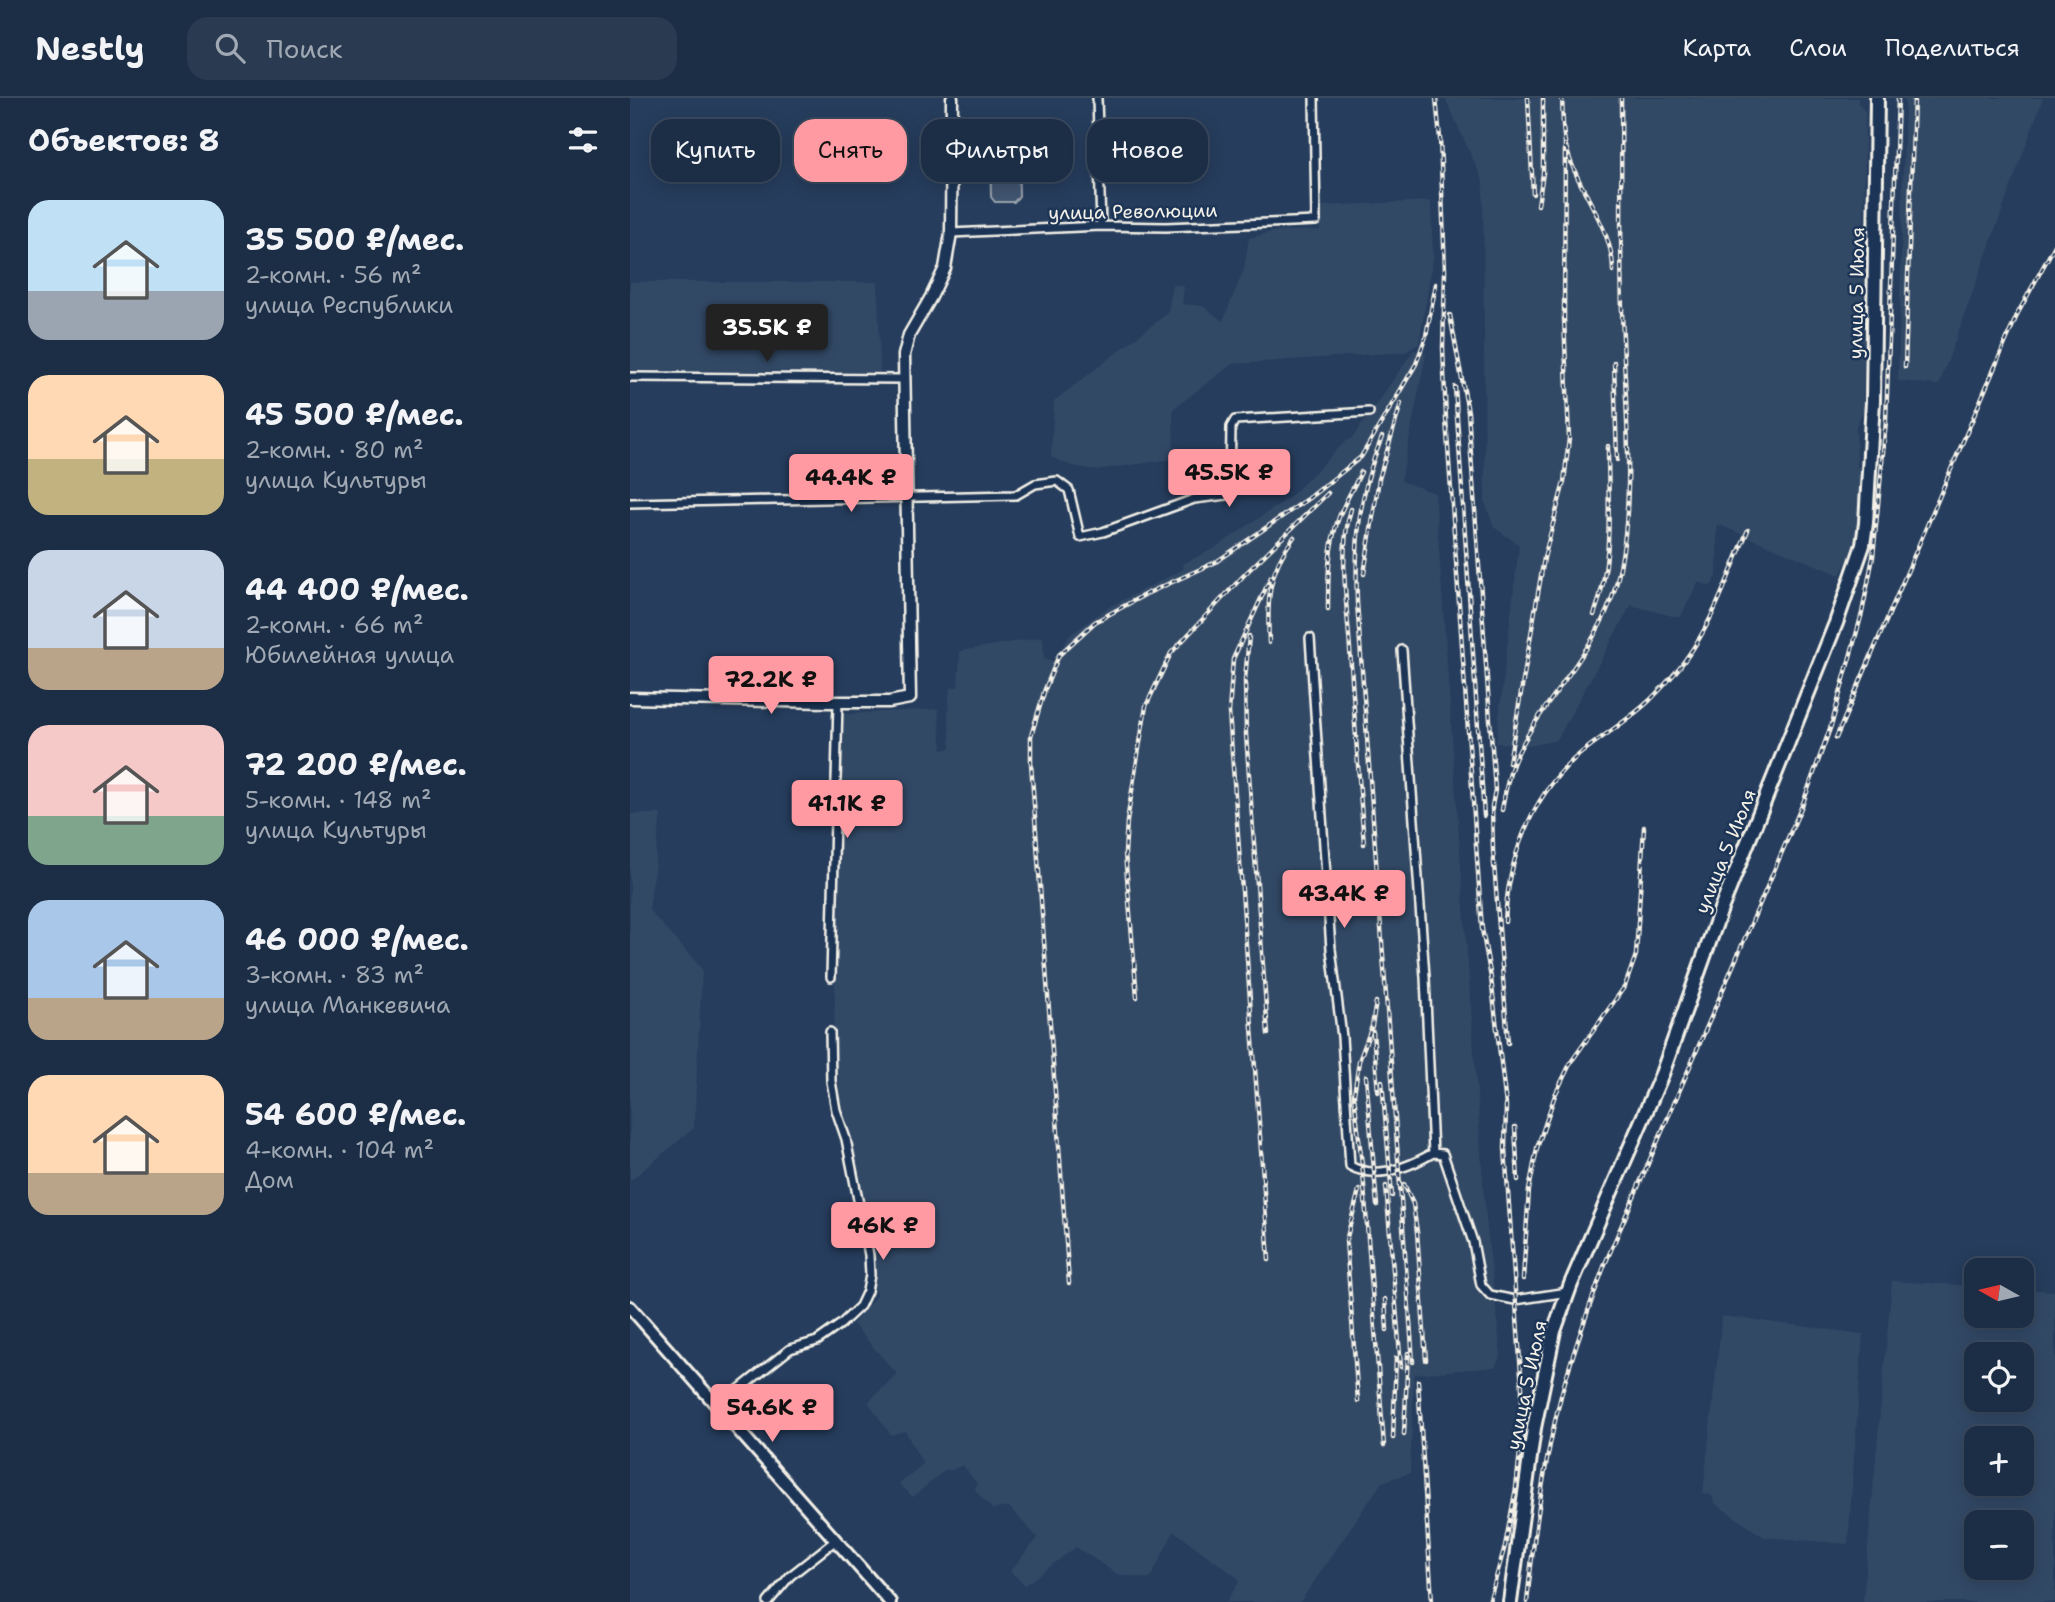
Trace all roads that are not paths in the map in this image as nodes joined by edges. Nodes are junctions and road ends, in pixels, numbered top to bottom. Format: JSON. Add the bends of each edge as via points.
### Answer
{"nodes":[{"id":1,"x":952,"y":98,"type":"edge"},
{"id":2,"x":1097,"y":98,"type":"edge"},
{"id":3,"x":1314,"y":98,"type":"edge"},
{"id":4,"x":1877,"y":98,"type":"edge"},
{"id":5,"x":1101,"y":226,"type":"junction"},
{"id":6,"x":951,"y":233,"type":"junction"},
{"id":7,"x":630,"y":377,"type":"edge"},
{"id":8,"x":904,"y":379,"type":"junction"},
{"id":9,"x":1369,"y":412,"type":"dead end"},
{"id":10,"x":905,"y":498,"type":"junction"},
{"id":11,"x":630,"y":503,"type":"edge"},
{"id":12,"x":1310,"y":638,"type":"dead end"},
{"id":13,"x":1402,"y":650,"type":"dead end"},
{"id":14,"x":630,"y":698,"type":"edge"},
{"id":15,"x":838,"y":702,"type":"junction"},
{"id":16,"x":831,"y":977,"type":"dead end"},
{"id":17,"x":830,"y":1032,"type":"dead end"},
{"id":18,"x":1433,"y":1153,"type":"junction"},
{"id":19,"x":1568,"y":1292,"type":"junction"},
{"id":20,"x":630,"y":1307,"type":"edge"},
{"id":21,"x":718,"y":1406,"type":"junction"},
{"id":22,"x":836,"y":1540,"type":"junction"},
{"id":23,"x":768,"y":1602,"type":"edge"},
{"id":24,"x":890,"y":1602,"type":"edge"},
{"id":25,"x":1510,"y":1602,"type":"edge"}],
"edges":[{"from":1,"to":6,"type":"street"},
{"from":2,"to":5,"type":"street"},
{"from":3,"to":5,"type":"street","name":"улица Революции","via":[[1316,221]]},
{"from":4,"to":19,"type":"highway","name":"улица 5 Июля","via":[[1874,388],[1863,545],[1662,1074]]},
{"from":5,"to":6,"type":"street","name":"улица Революции"},
{"from":6,"to":8,"type":"street","via":[[944,268],[909,335]]},
{"from":7,"to":8,"type":"street"},
{"from":8,"to":10,"type":"street"},
{"from":9,"to":10,"type":"street","via":[[1232,422],[1230,490],[1222,497],[1194,499],[1080,537],[1069,490],[1057,481],[1035,484],[1016,495]]},
{"from":10,"to":11,"type":"street"},
{"from":10,"to":15,"type":"street","via":[[909,698]]},
{"from":12,"to":18,"type":"street","via":[[1350,1166],[1363,1173],[1388,1170],[1414,1164]]},
{"from":13,"to":18,"type":"street"},
{"from":14,"to":15,"type":"street"},
{"from":15,"to":16,"type":"street"},
{"from":17,"to":21,"type":"street","via":[[836,1110],[869,1255],[867,1291],[860,1306],[841,1324],[817,1341],[790,1349]]},
{"from":18,"to":19,"type":"street","via":[[1443,1154],[1473,1242],[1482,1285],[1490,1295],[1515,1300]]},
{"from":19,"to":25,"type":"highway","name":"улица 5 Июля","via":[[1554,1331],[1534,1428]]},
{"from":20,"to":21,"type":"main road"},
{"from":21,"to":22,"type":"main road"},
{"from":22,"to":23,"type":"street","via":[[790,1576]]},
{"from":22,"to":24,"type":"main road"}]}
